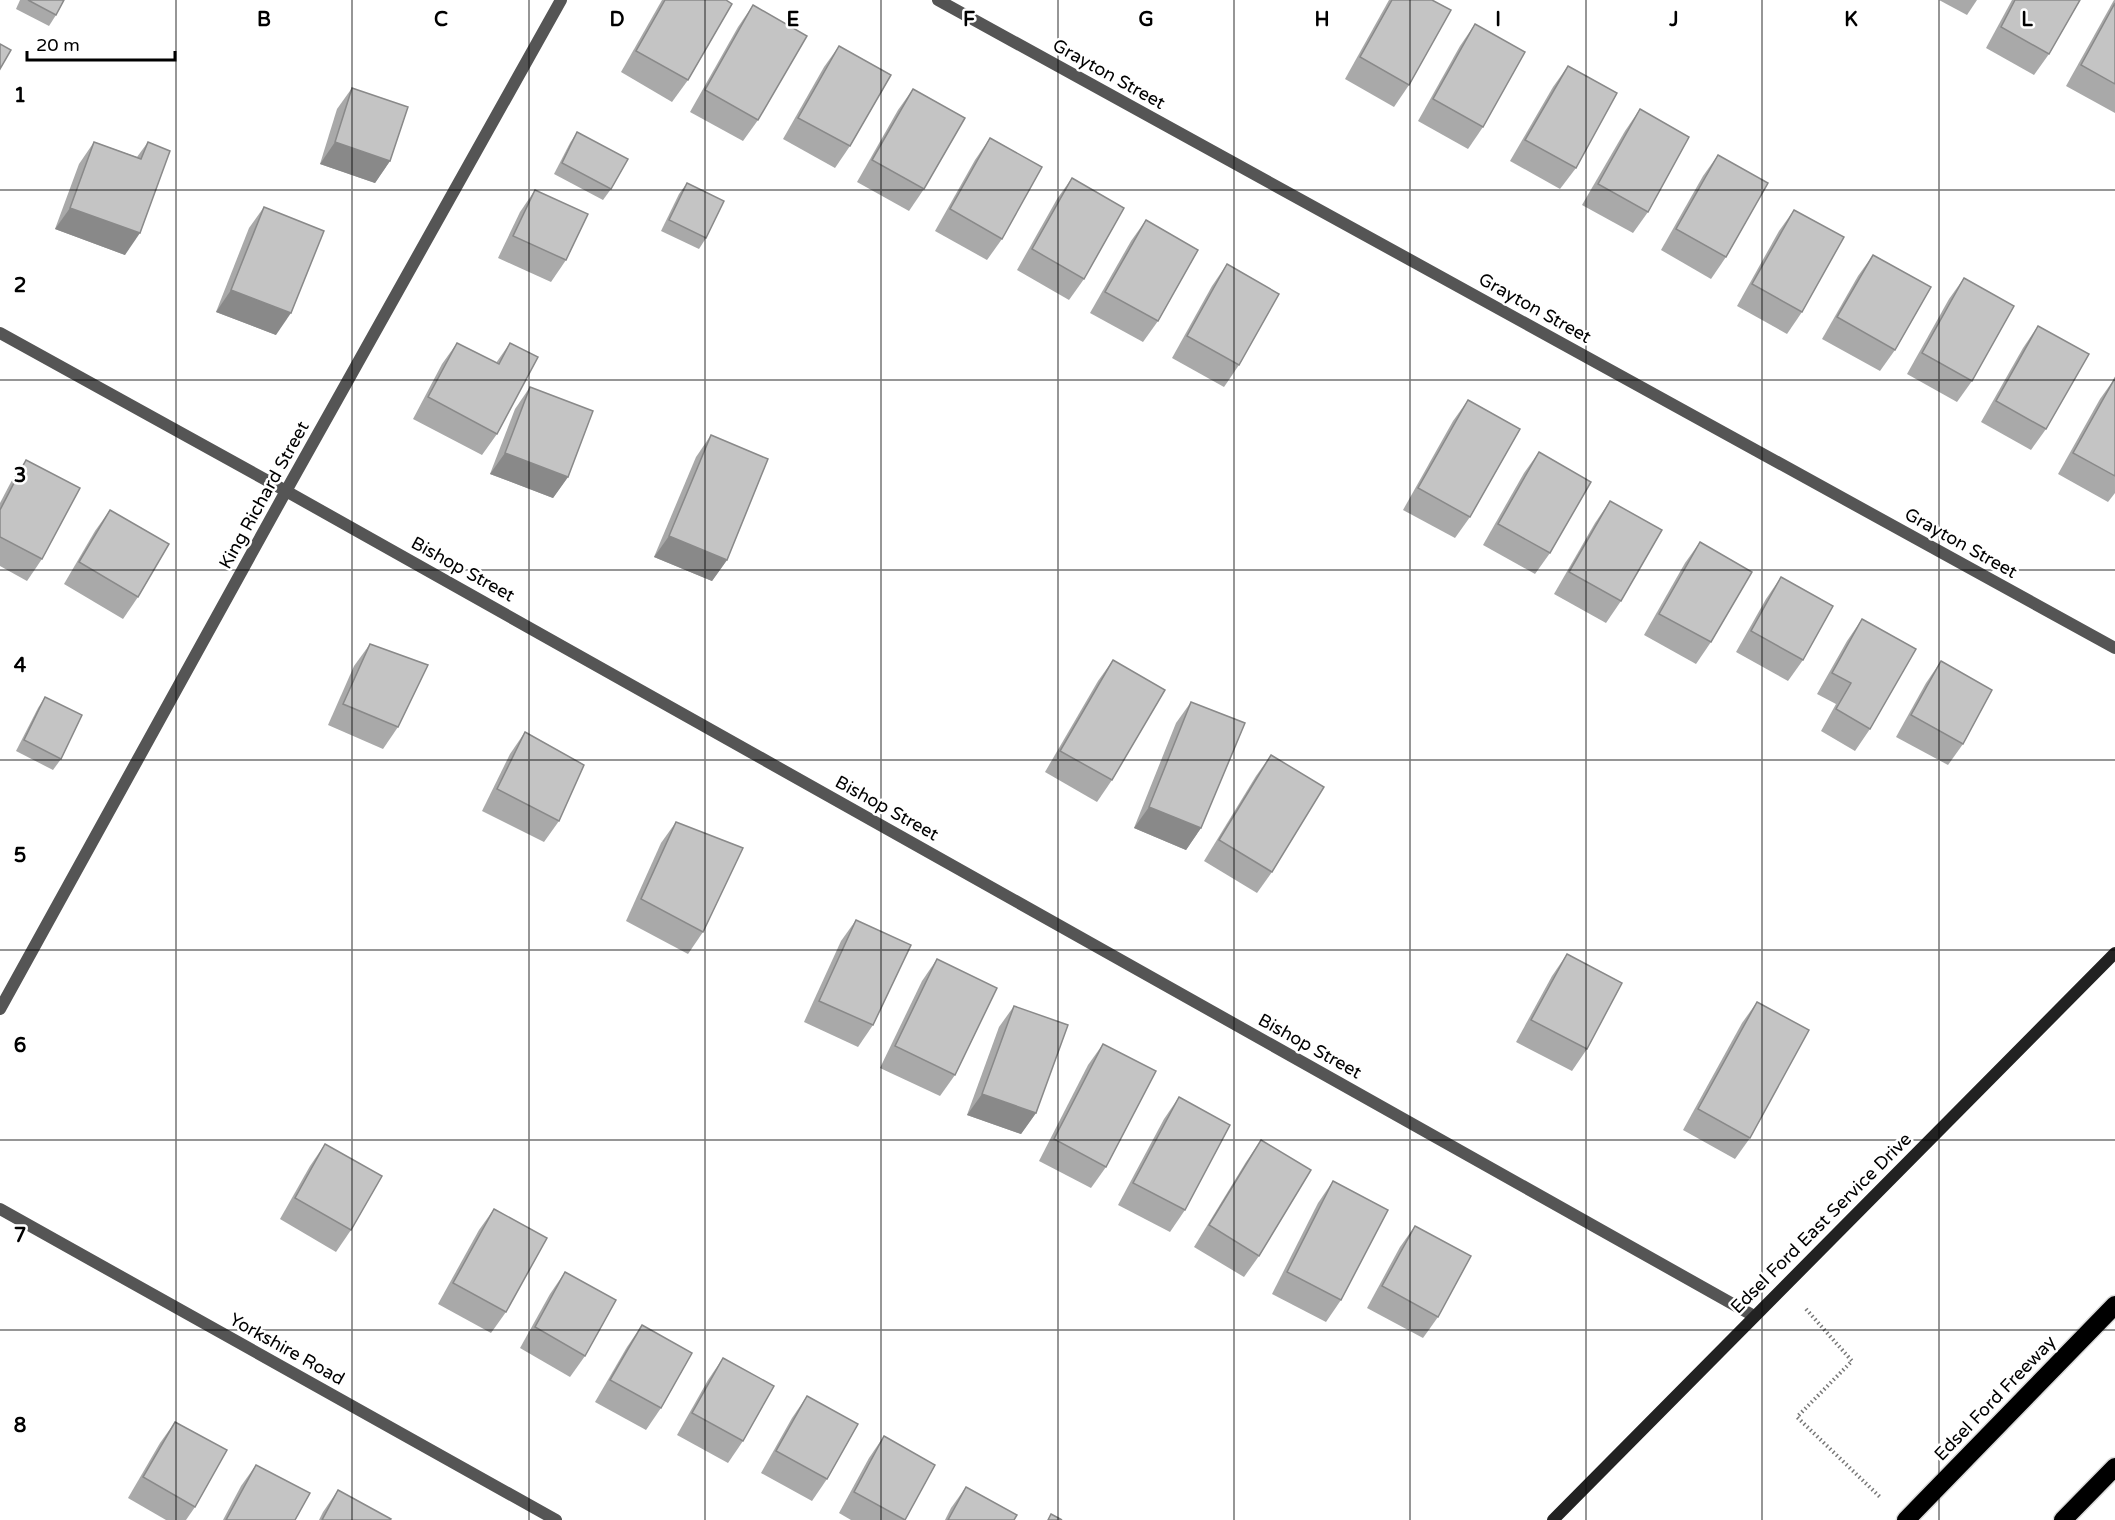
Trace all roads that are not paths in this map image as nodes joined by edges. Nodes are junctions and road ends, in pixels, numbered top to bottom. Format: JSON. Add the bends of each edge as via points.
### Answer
{"nodes":[{"id":1,"x":561,"y":0,"type":"edge"},
{"id":2,"x":938,"y":0,"type":"edge"},
{"id":3,"x":0,"y":333,"type":"edge"},
{"id":4,"x":286,"y":491,"type":"junction"},
{"id":5,"x":2115,"y":648,"type":"edge"},
{"id":6,"x":2115,"y":952,"type":"edge"},
{"id":7,"x":0,"y":1009,"type":"edge"},
{"id":8,"x":0,"y":1209,"type":"edge"},
{"id":9,"x":2115,"y":1305,"type":"edge"},
{"id":10,"x":1754,"y":1316,"type":"junction"},
{"id":11,"x":2115,"y":1467,"type":"edge"},
{"id":12,"x":556,"y":1520,"type":"edge"},
{"id":13,"x":1553,"y":1520,"type":"edge"},
{"id":14,"x":1906,"y":1520,"type":"edge"},
{"id":15,"x":2063,"y":1520,"type":"edge"}],
"edges":[{"from":1,"to":4,"type":"street","name":"King Richard Street"},
{"from":2,"to":5,"type":"street","name":"Grayton Street"},
{"from":3,"to":4,"type":"street","name":"Bishop Street"},
{"from":4,"to":7,"type":"street","name":"King Richard Street"},
{"from":4,"to":10,"type":"street","name":"Bishop Street"},
{"from":6,"to":10,"type":"street","name":"Edsel Ford East Service Drive"},
{"from":8,"to":12,"type":"street","name":"Yorkshire Road"},
{"from":9,"to":14,"type":"highway","name":"Edsel Ford Freeway"},
{"from":10,"to":13,"type":"street","name":"Edsel Ford East Service Drive"},
{"from":11,"to":15,"type":"highway"}]}
